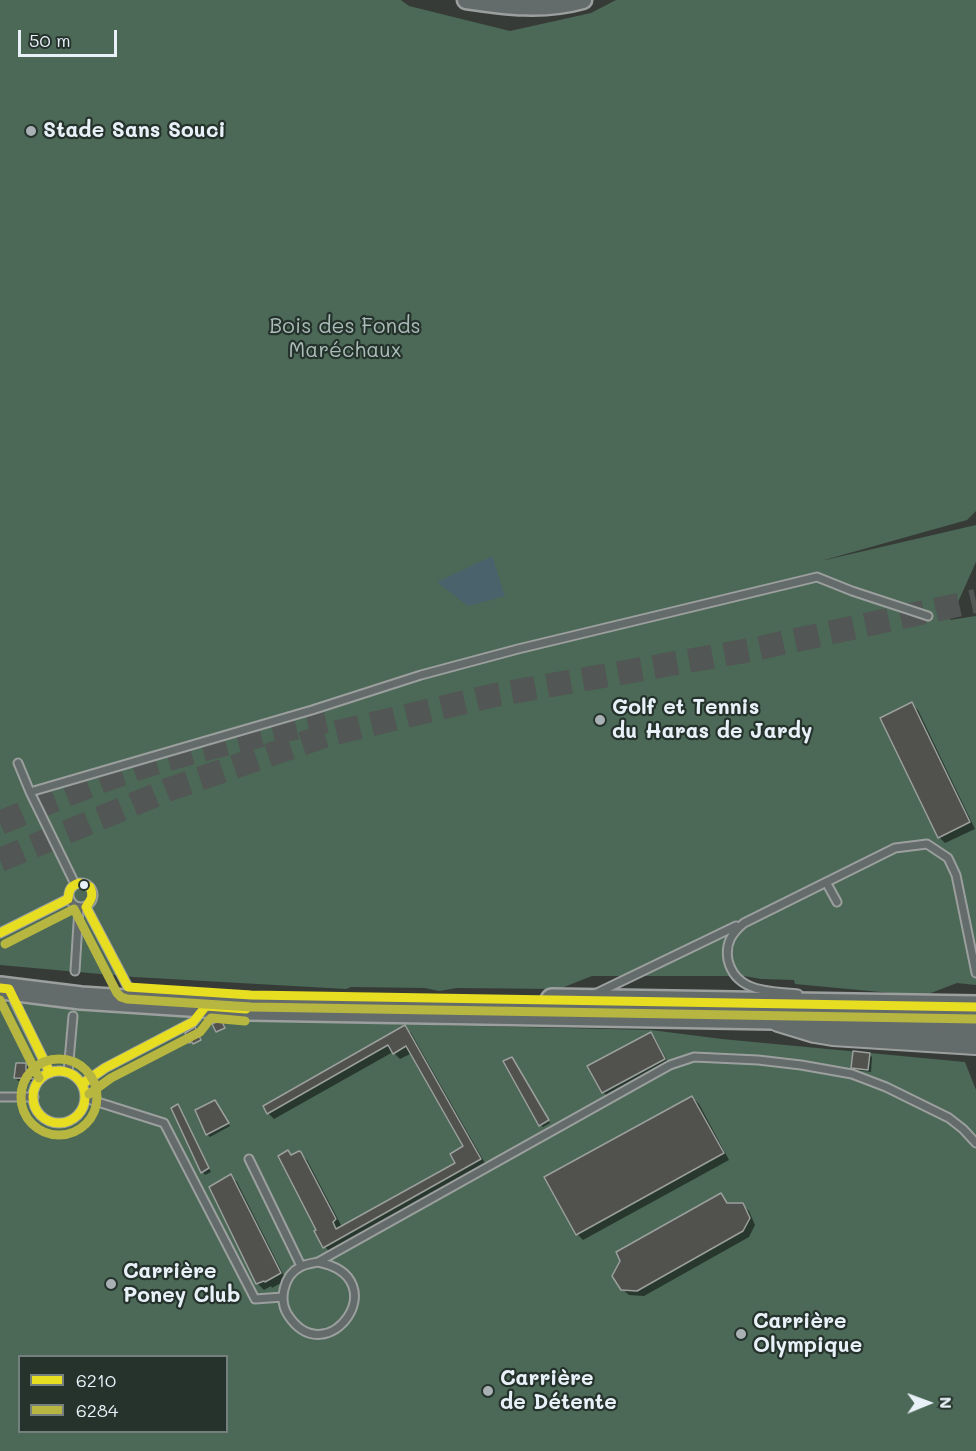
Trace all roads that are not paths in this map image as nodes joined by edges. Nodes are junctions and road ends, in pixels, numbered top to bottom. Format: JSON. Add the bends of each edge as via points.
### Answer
{"nodes":[{"id":1,"x":466,"y":0,"type":"edge"},
{"id":2,"x":583,"y":0,"type":"edge"},
{"id":3,"x":928,"y":616,"type":"dead end"},
{"id":4,"x":18,"y":763,"type":"dead end"},
{"id":5,"x":30,"y":792,"type":"junction"},
{"id":6,"x":826,"y":882,"type":"junction"},
{"id":7,"x":75,"y":884,"type":"junction"},
{"id":8,"x":69,"y":899,"type":"junction"},
{"id":9,"x":837,"y":902,"type":"dead end"},
{"id":10,"x":83,"y":908,"type":"junction"},
{"id":11,"x":744,"y":923,"type":"junction"},
{"id":12,"x":0,"y":933,"type":"edge"},
{"id":13,"x":75,"y":971,"type":"dead end"},
{"id":14,"x":976,"y":973,"type":"edge"},
{"id":15,"x":3,"y":984,"type":"edge"},
{"id":16,"x":128,"y":987,"type":"junction"},
{"id":17,"x":804,"y":995,"type":"dead end"},
{"id":18,"x":815,"y":996,"type":"dead end"},
{"id":19,"x":582,"y":1000,"type":"junction"},
{"id":20,"x":896,"y":1005,"type":"junction"},
{"id":21,"x":206,"y":1006,"type":"junction"},
{"id":22,"x":976,"y":1007,"type":"edge"},
{"id":23,"x":73,"y":1016,"type":"dead end"},
{"id":24,"x":779,"y":1019,"type":"junction"},
{"id":25,"x":976,"y":1024,"type":"edge"},
{"id":26,"x":934,"y":1030,"type":"junction"},
{"id":27,"x":976,"y":1042,"type":"edge"},
{"id":28,"x":68,"y":1072,"type":"junction"},
{"id":29,"x":50,"y":1073,"type":"junction"},
{"id":30,"x":82,"y":1084,"type":"junction"},
{"id":31,"x":0,"y":1097,"type":"edge"},
{"id":32,"x":34,"y":1097,"type":"junction"},
{"id":33,"x":85,"y":1098,"type":"junction"},
{"id":34,"x":976,"y":1143,"type":"edge"},
{"id":35,"x":249,"y":1159,"type":"dead end"},
{"id":36,"x":318,"y":1262,"type":"junction"},
{"id":37,"x":301,"y":1266,"type":"junction"},
{"id":38,"x":282,"y":1297,"type":"junction"}],
"edges":[{"from":1,"to":2,"type":"street","via":[[515,7]]},
{"from":3,"to":5,"type":"lane","via":[[817,577],[421,675]]},
{"from":4,"to":5,"type":"lane"},
{"from":5,"to":7,"type":"lane"},
{"from":6,"to":9,"type":"lane"},
{"from":6,"to":11,"type":"lane"},
{"from":6,"to":14,"type":"lane","via":[[896,848],[927,844],[948,858],[956,875]]},
{"from":7,"to":8,"type":"lane","via":[[68,893]]},
{"from":7,"to":10,"type":"lane","via":[[83,883],[93,894],[92,902]]},
{"from":8,"to":10,"type":"lane","via":[[72,905]]},
{"from":8,"to":12,"type":"lane"},
{"from":10,"to":13,"type":"lane"},
{"from":10,"to":16,"type":"lane"},
{"from":11,"to":17,"type":"lane","via":[[731,934],[727,952],[731,970],[741,983],[757,990]]},
{"from":11,"to":19,"type":"lane"},
{"from":15,"to":16,"type":"main road"},
{"from":15,"to":21,"type":"main road","via":[[81,998]]},
{"from":15,"to":29,"type":"lane"},
{"from":16,"to":19,"type":"main road","via":[[251,995]]},
{"from":18,"to":20,"type":"lane"},
{"from":19,"to":20,"type":"main road"},
{"from":20,"to":22,"type":"main road"},
{"from":21,"to":24,"type":"main road"},
{"from":21,"to":30,"type":"lane","via":[[193,1022]]},
{"from":23,"to":28,"type":"lane"},
{"from":24,"to":26,"type":"main road"},
{"from":24,"to":26,"type":"highway","via":[[815,1030]]},
{"from":25,"to":26,"type":"main road"},
{"from":26,"to":27,"type":"highway"},
{"from":28,"to":29,"type":"lane"},
{"from":28,"to":30,"type":"lane"},
{"from":29,"to":32,"type":"lane","via":[[41,1078]]},
{"from":30,"to":33,"type":"lane"},
{"from":31,"to":32,"type":"lane"},
{"from":32,"to":33,"type":"lane","via":[[41,1115],[60,1123],[78,1114]]},
{"from":33,"to":38,"type":"lane","via":[[164,1123],[255,1299]]},
{"from":34,"to":36,"type":"lane","via":[[949,1118],[852,1074],[758,1060],[694,1057],[636,1083]]},
{"from":35,"to":37,"type":"lane"},
{"from":36,"to":37,"type":"lane"},
{"from":36,"to":38,"type":"lane","via":[[333,1265],[351,1282],[355,1297],[345,1323],[323,1334],[304,1331],[285,1311]]},
{"from":37,"to":38,"type":"lane","via":[[286,1283]]}]}
